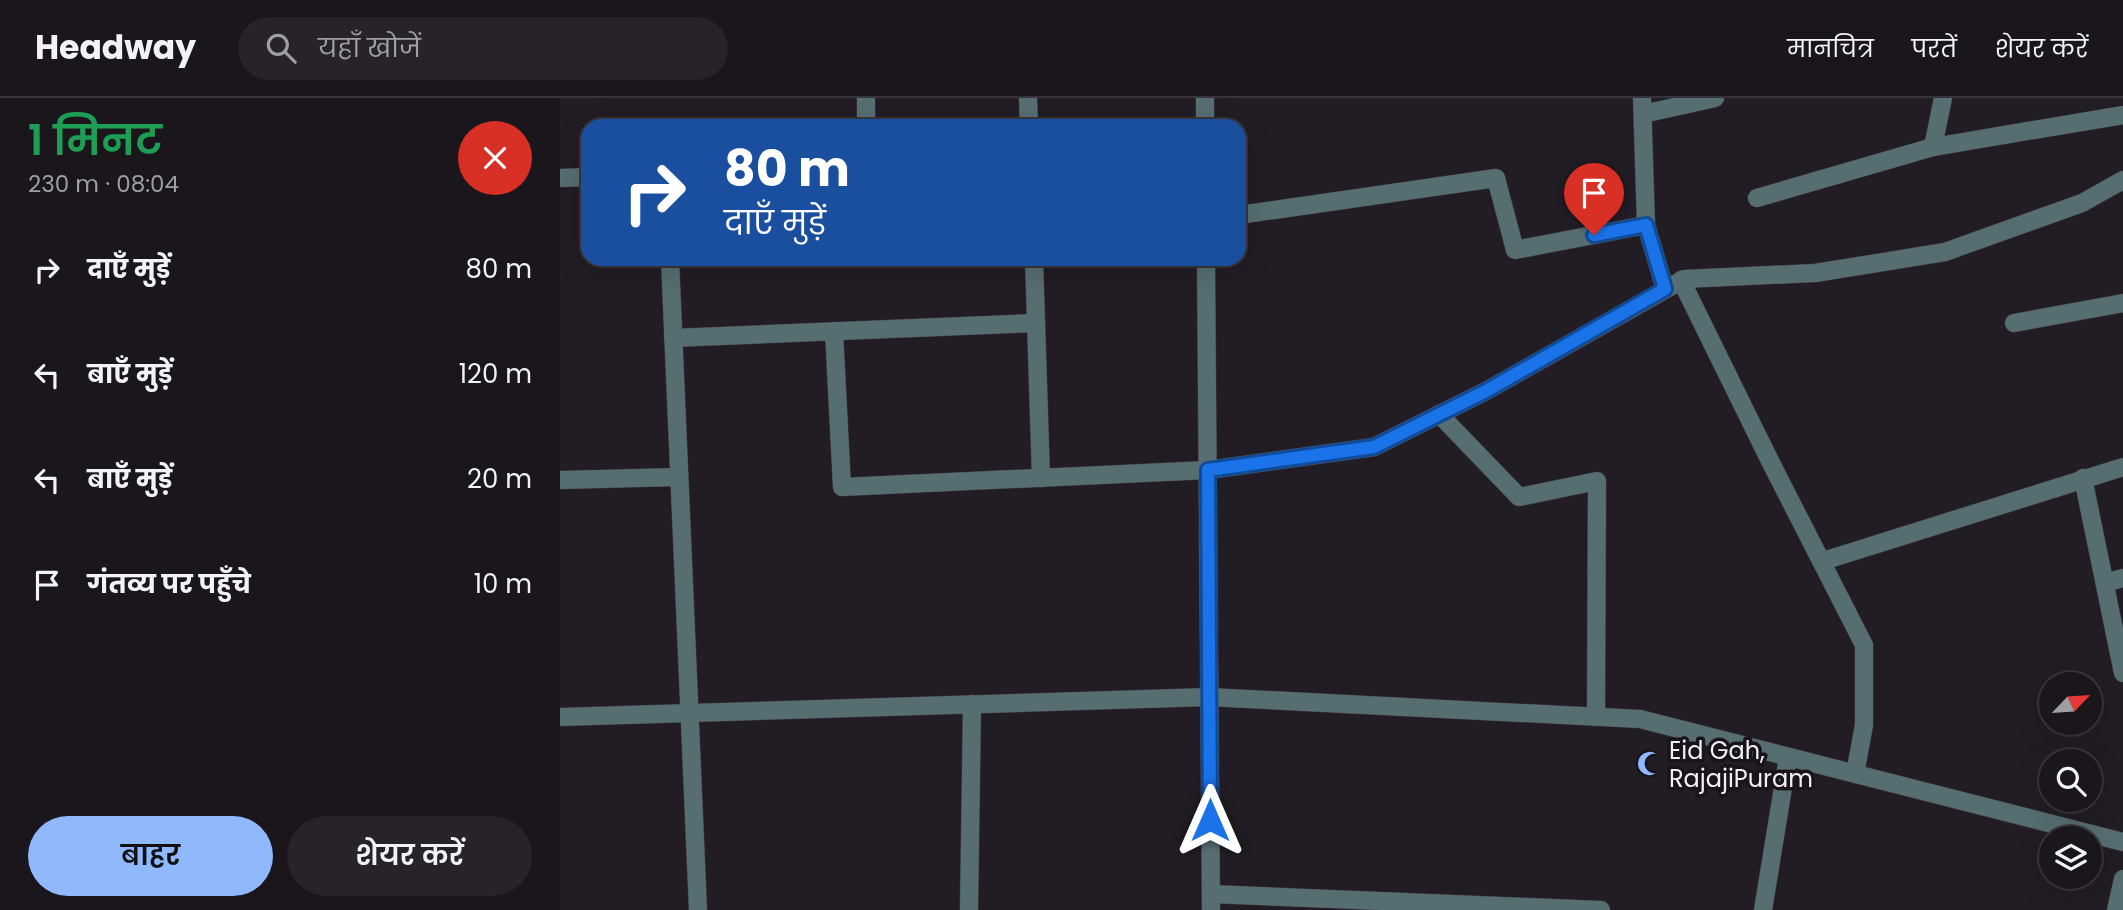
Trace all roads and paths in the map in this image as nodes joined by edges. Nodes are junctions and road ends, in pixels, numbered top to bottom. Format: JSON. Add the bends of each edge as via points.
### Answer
{"nodes":[{"id":1,"x":866,"y":98,"type":"edge"},
{"id":2,"x":1028,"y":98,"type":"edge"},
{"id":3,"x":1205,"y":98,"type":"edge"},
{"id":4,"x":1716,"y":98,"type":"edge"},
{"id":5,"x":1944,"y":98,"type":"edge"},
{"id":6,"x":1642,"y":106,"type":"edge"},
{"id":7,"x":2123,"y":115,"type":"edge"},
{"id":8,"x":866,"y":119,"type":"edge"},
{"id":9,"x":1029,"y":119,"type":"edge"},
{"id":10,"x":1205,"y":119,"type":"edge"},
{"id":11,"x":1933,"y":147,"type":"junction"},
{"id":12,"x":581,"y":177,"type":"edge"},
{"id":13,"x":560,"y":178,"type":"edge"},
{"id":14,"x":2123,"y":180,"type":"edge"},
{"id":15,"x":1757,"y":198,"type":"dead end"},
{"id":16,"x":1246,"y":214,"type":"edge"},
{"id":17,"x":1646,"y":225,"type":"junction"},
{"id":18,"x":670,"y":266,"type":"edge"},
{"id":19,"x":1034,"y":266,"type":"edge"},
{"id":20,"x":1206,"y":266,"type":"edge"},
{"id":21,"x":1681,"y":280,"type":"junction"},
{"id":22,"x":1665,"y":289,"type":"junction"},
{"id":23,"x":2123,"y":303,"type":"edge"},
{"id":24,"x":1036,"y":323,"type":"junction"},
{"id":25,"x":2014,"y":323,"type":"dead end"},
{"id":26,"x":834,"y":331,"type":"junction"},
{"id":27,"x":673,"y":338,"type":"junction"},
{"id":28,"x":1439,"y":414,"type":"junction"},
{"id":29,"x":2123,"y":467,"type":"edge"},
{"id":30,"x":1208,"y":470,"type":"junction"},
{"id":31,"x":678,"y":477,"type":"junction"},
{"id":32,"x":1041,"y":478,"type":"junction"},
{"id":33,"x":2083,"y":478,"type":"junction"},
{"id":34,"x":560,"y":480,"type":"edge"},
{"id":35,"x":1823,"y":561,"type":"junction"},
{"id":36,"x":2123,"y":578,"type":"edge"},
{"id":37,"x":2105,"y":583,"type":"junction"},
{"id":38,"x":2123,"y":673,"type":"edge"},
{"id":39,"x":1209,"y":697,"type":"junction"},
{"id":40,"x":972,"y":704,"type":"junction"},
{"id":41,"x":688,"y":713,"type":"junction"},
{"id":42,"x":560,"y":717,"type":"edge"},
{"id":43,"x":1596,"y":717,"type":"junction"},
{"id":44,"x":1788,"y":757,"type":"junction"},
{"id":45,"x":1856,"y":774,"type":"junction"},
{"id":46,"x":2123,"y":842,"type":"edge"},
{"id":47,"x":2123,"y":878,"type":"edge"},
{"id":48,"x":1211,"y":902,"type":"edge"},
{"id":49,"x":1404,"y":906,"type":"edge"},
{"id":50,"x":698,"y":910,"type":"edge"},
{"id":51,"x":969,"y":910,"type":"edge"},
{"id":52,"x":1601,"y":910,"type":"edge"},
{"id":53,"x":1763,"y":910,"type":"edge"},
{"id":54,"x":2116,"y":910,"type":"edge"}],
"edges":[{"from":1,"to":8,"type":"street"},
{"from":2,"to":9,"type":"street"},
{"from":3,"to":10,"type":"street"},
{"from":4,"to":6,"type":"street"},
{"from":5,"to":11,"type":"street"},
{"from":6,"to":17,"type":"street"},
{"from":7,"to":11,"type":"street"},
{"from":11,"to":15,"type":"street"},
{"from":12,"to":13,"type":"street"},
{"from":14,"to":21,"type":"street","via":[[2082,203],[1945,252],[1815,274]]},
{"from":16,"to":17,"type":"street","via":[[1496,178],[1515,250]]},
{"from":17,"to":22,"type":"street"},
{"from":18,"to":27,"type":"street"},
{"from":19,"to":24,"type":"street"},
{"from":20,"to":30,"type":"street"},
{"from":21,"to":22,"type":"street"},
{"from":21,"to":35,"type":"street"},
{"from":22,"to":28,"type":"street"},
{"from":23,"to":25,"type":"street"},
{"from":24,"to":26,"type":"street"},
{"from":24,"to":32,"type":"street"},
{"from":26,"to":27,"type":"street"},
{"from":26,"to":32,"type":"street","via":[[842,487]]},
{"from":27,"to":31,"type":"street"},
{"from":28,"to":30,"type":"street","via":[[1374,447]]},
{"from":28,"to":43,"type":"street","via":[[1519,497],[1597,481]]},
{"from":29,"to":33,"type":"street"},
{"from":30,"to":32,"type":"street"},
{"from":30,"to":39,"type":"street"},
{"from":31,"to":34,"type":"street"},
{"from":31,"to":41,"type":"street"},
{"from":33,"to":35,"type":"street"},
{"from":33,"to":37,"type":"street"},
{"from":35,"to":45,"type":"street","via":[[1864,645],[1864,725]]},
{"from":36,"to":37,"type":"street"},
{"from":37,"to":38,"type":"street"},
{"from":39,"to":40,"type":"street"},
{"from":39,"to":43,"type":"street"},
{"from":39,"to":48,"type":"street"},
{"from":40,"to":41,"type":"street"},
{"from":40,"to":51,"type":"street"},
{"from":41,"to":42,"type":"street"},
{"from":41,"to":50,"type":"street"},
{"from":43,"to":44,"type":"street","via":[[1640,719]]},
{"from":44,"to":45,"type":"street"},
{"from":44,"to":53,"type":"street"},
{"from":45,"to":46,"type":"street"},
{"from":47,"to":54,"type":"street"},
{"from":48,"to":49,"type":"street"},
{"from":49,"to":52,"type":"street"}]}
